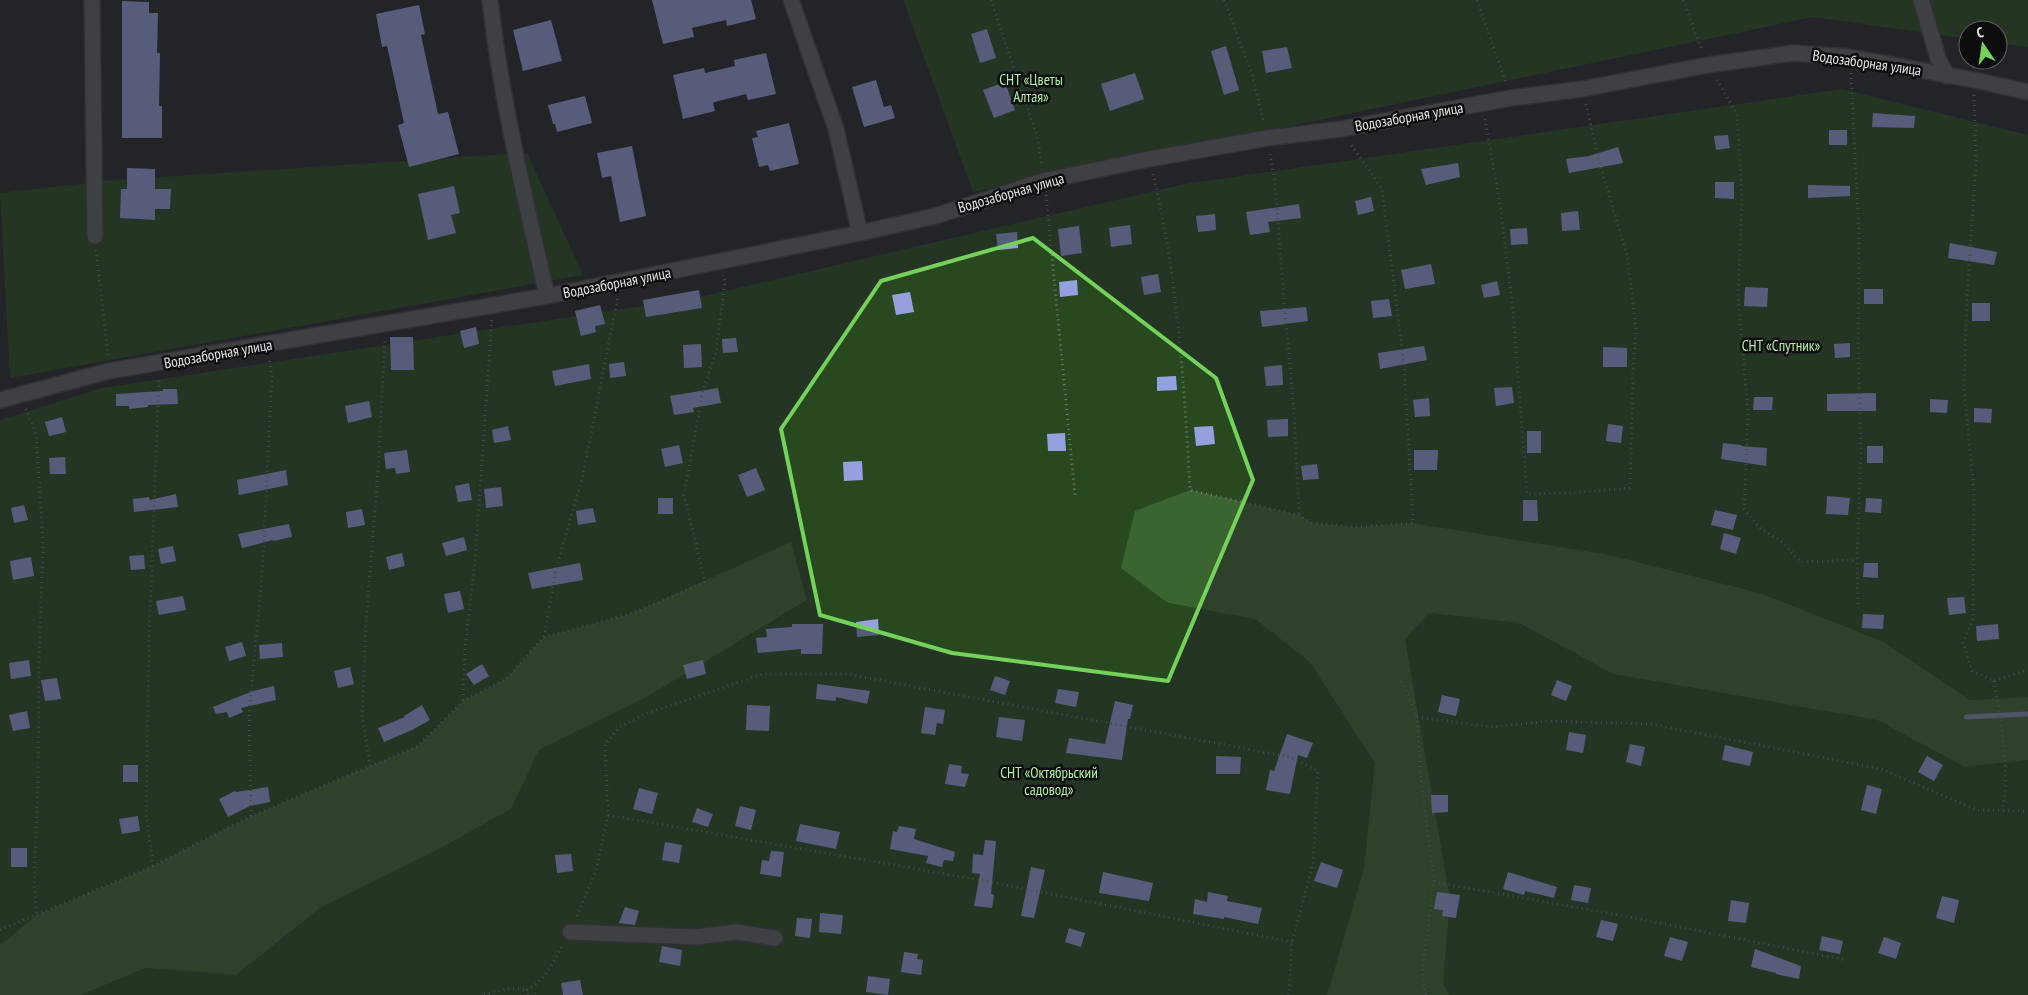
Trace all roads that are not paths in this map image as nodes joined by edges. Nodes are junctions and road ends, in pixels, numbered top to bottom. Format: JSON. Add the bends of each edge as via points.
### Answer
{"nodes":[{"id":1,"x":92,"y":0,"type":"edge"},
{"id":2,"x":490,"y":0,"type":"edge"},
{"id":3,"x":791,"y":0,"type":"edge"},
{"id":4,"x":1921,"y":0,"type":"edge"},
{"id":5,"x":1947,"y":76,"type":"junction"},
{"id":6,"x":2028,"y":92,"type":"edge"},
{"id":7,"x":860,"y":233,"type":"junction"},
{"id":8,"x":95,"y":236,"type":"road end"},
{"id":9,"x":547,"y":296,"type":"junction"},
{"id":10,"x":0,"y":400,"type":"edge"},
{"id":11,"x":570,"y":932,"type":"road end"},
{"id":12,"x":775,"y":938,"type":"dead end"}],
"edges":[{"from":1,"to":8,"type":"street"},
{"from":2,"to":9,"type":"street","via":[[496,54]]},
{"from":3,"to":7,"type":"street","via":[[836,129]]},
{"from":4,"to":5,"type":"street","via":[[1938,58]]},
{"from":5,"to":6,"type":"street","name":"Водозаборная улица"},
{"from":5,"to":7,"type":"street","name":"Водозаборная улица","via":[[1850,57],[1793,53],[1708,65],[1582,89],[1149,159],[1044,181],[935,216]]},
{"from":7,"to":9,"type":"street","name":"Водозаборная улица"},
{"from":9,"to":10,"type":"street","name":"Водозаборная улица","via":[[110,371]]},
{"from":11,"to":12,"type":"street","via":[[696,937],[737,932]]}]}
